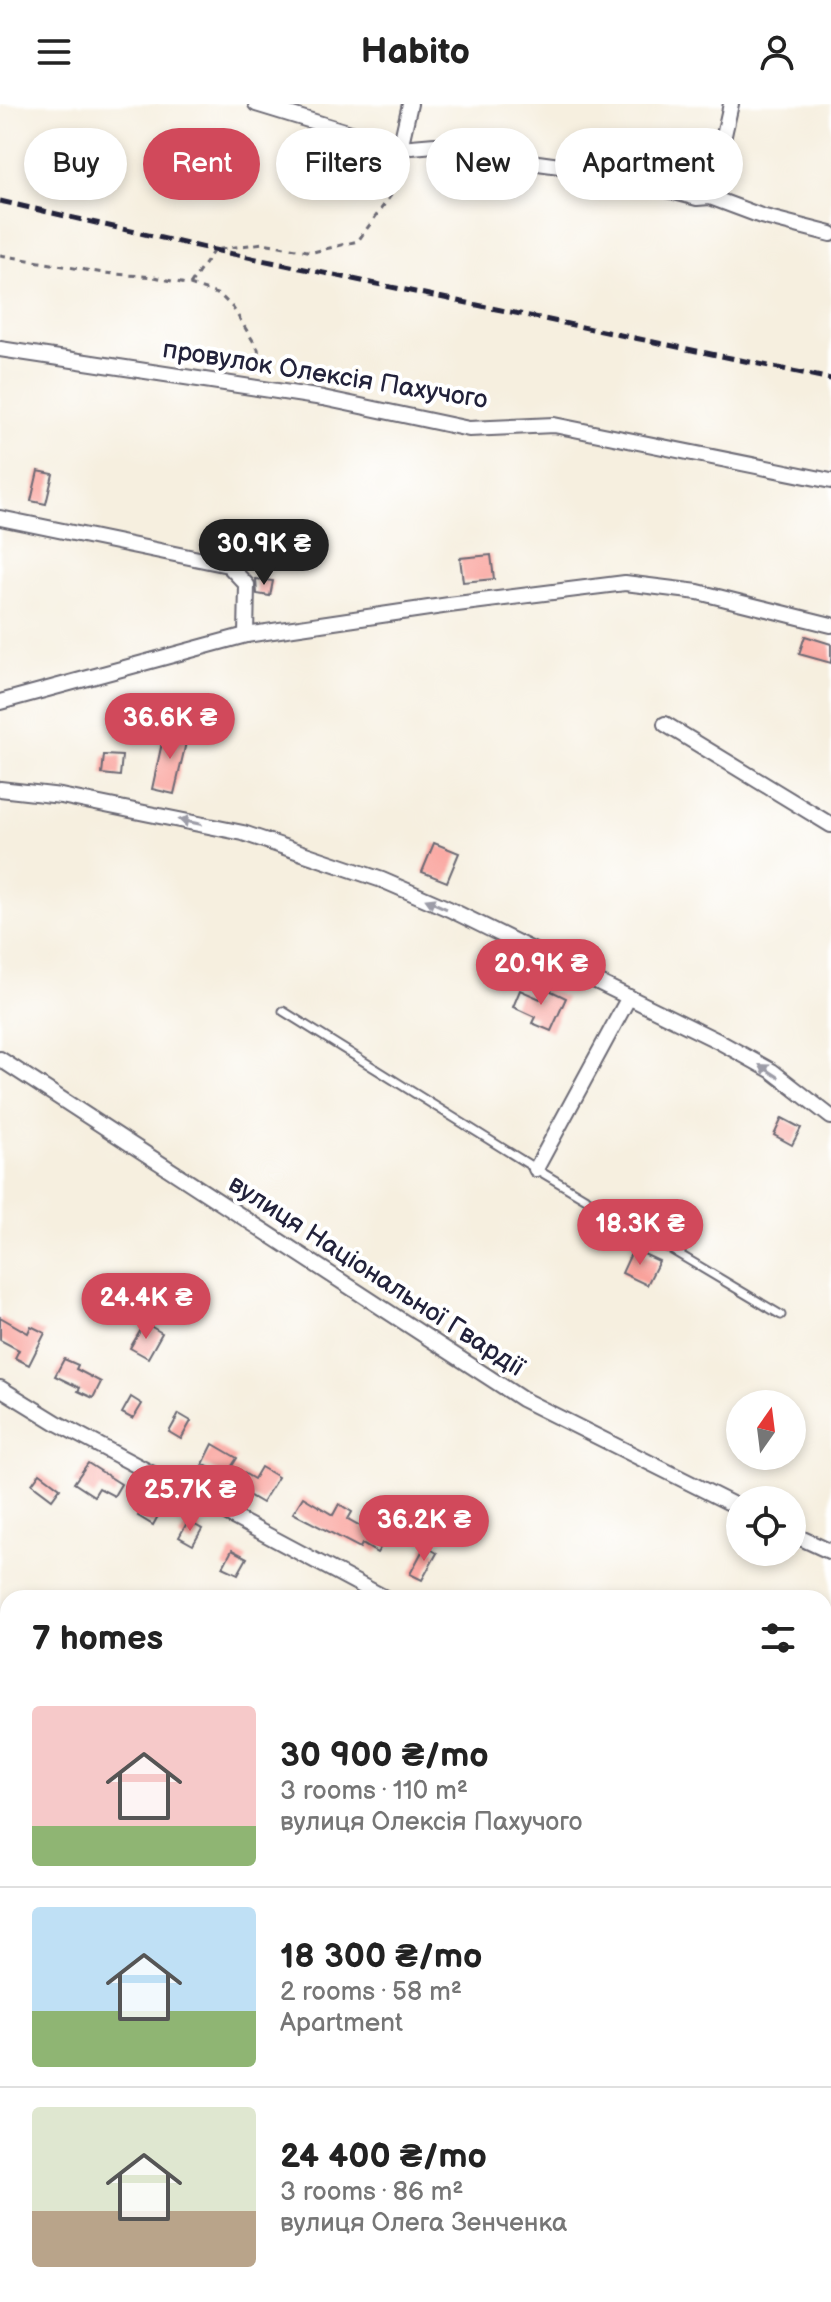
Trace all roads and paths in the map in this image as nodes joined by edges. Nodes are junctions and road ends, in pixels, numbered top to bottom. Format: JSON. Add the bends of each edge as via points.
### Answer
{"nodes":[{"id":1,"x":256,"y":104,"type":"edge"},
{"id":2,"x":410,"y":104,"type":"edge"},
{"id":3,"x":731,"y":104,"type":"edge"},
{"id":4,"x":335,"y":128,"type":"edge"},
{"id":5,"x":405,"y":128,"type":"edge"},
{"id":6,"x":726,"y":128,"type":"edge"},
{"id":7,"x":410,"y":147,"type":"edge"},
{"id":8,"x":555,"y":165,"type":"edge"},
{"id":9,"x":387,"y":200,"type":"edge"},
{"id":10,"x":718,"y":200,"type":"edge"},
{"id":11,"x":831,"y":234,"type":"edge"},
{"id":12,"x":0,"y":255,"type":"edge"},
{"id":13,"x":190,"y":285,"type":"junction"},
{"id":14,"x":0,"y":349,"type":"edge"},
{"id":15,"x":264,"y":388,"type":"junction"},
{"id":16,"x":831,"y":481,"type":"edge"},
{"id":17,"x":0,"y":518,"type":"edge"},
{"id":18,"x":831,"y":625,"type":"edge"},
{"id":19,"x":246,"y":635,"type":"junction"},
{"id":20,"x":0,"y":702,"type":"edge"},
{"id":21,"x":665,"y":724,"type":"dead end"},
{"id":22,"x":0,"y":789,"type":"edge"},
{"id":23,"x":831,"y":825,"type":"edge"},
{"id":24,"x":629,"y":997,"type":"junction"},
{"id":25,"x":283,"y":1011,"type":"dead end"},
{"id":26,"x":0,"y":1059,"type":"edge"},
{"id":27,"x":831,"y":1117,"type":"edge"},
{"id":28,"x":536,"y":1169,"type":"junction"},
{"id":29,"x":781,"y":1315,"type":"dead end"},
{"id":30,"x":0,"y":1388,"type":"edge"},
{"id":31,"x":726,"y":1501,"type":"edge"},
{"id":32,"x":806,"y":1540,"type":"edge"},
{"id":33,"x":831,"y":1552,"type":"edge"},
{"id":34,"x":370,"y":1590,"type":"edge"}],
"edges":[{"from":1,"to":4,"type":"street"},
{"from":2,"to":5,"type":"street"},
{"from":3,"to":6,"type":"street"},
{"from":7,"to":8,"type":"street","via":[[435,145]]},
{"from":9,"to":13,"type":"path","via":[[358,241],[313,252],[263,243],[214,250]]},
{"from":10,"to":11,"type":"street"},
{"from":12,"to":13,"type":"path"},
{"from":13,"to":15,"type":"path","via":[[220,295],[233,308],[258,349]]},
{"from":14,"to":15,"type":"street","name":"провулок Олексія Пахучого"},
{"from":15,"to":16,"type":"street","name":"провулок Олексія Пахучого","via":[[469,429],[554,425]]},
{"from":17,"to":19,"type":"street","via":[[228,565],[247,585]]},
{"from":18,"to":19,"type":"street","via":[[698,592],[625,583]]},
{"from":19,"to":20,"type":"street"},
{"from":21,"to":23,"type":"street"},
{"from":24,"to":22,"type":"street","one_way":true,"via":[[449,909],[315,856],[228,830]]},
{"from":27,"to":24,"type":"street","one_way":true,"via":[[772,1071]]},
{"from":24,"to":28,"type":"street"},
{"from":25,"to":28,"type":"lane"},
{"from":26,"to":31,"type":"street","name":"вулиця Національної Гвардії","via":[[522,1399]]},
{"from":28,"to":29,"type":"lane"},
{"from":30,"to":34,"type":"street"},
{"from":32,"to":33,"type":"street"}]}
